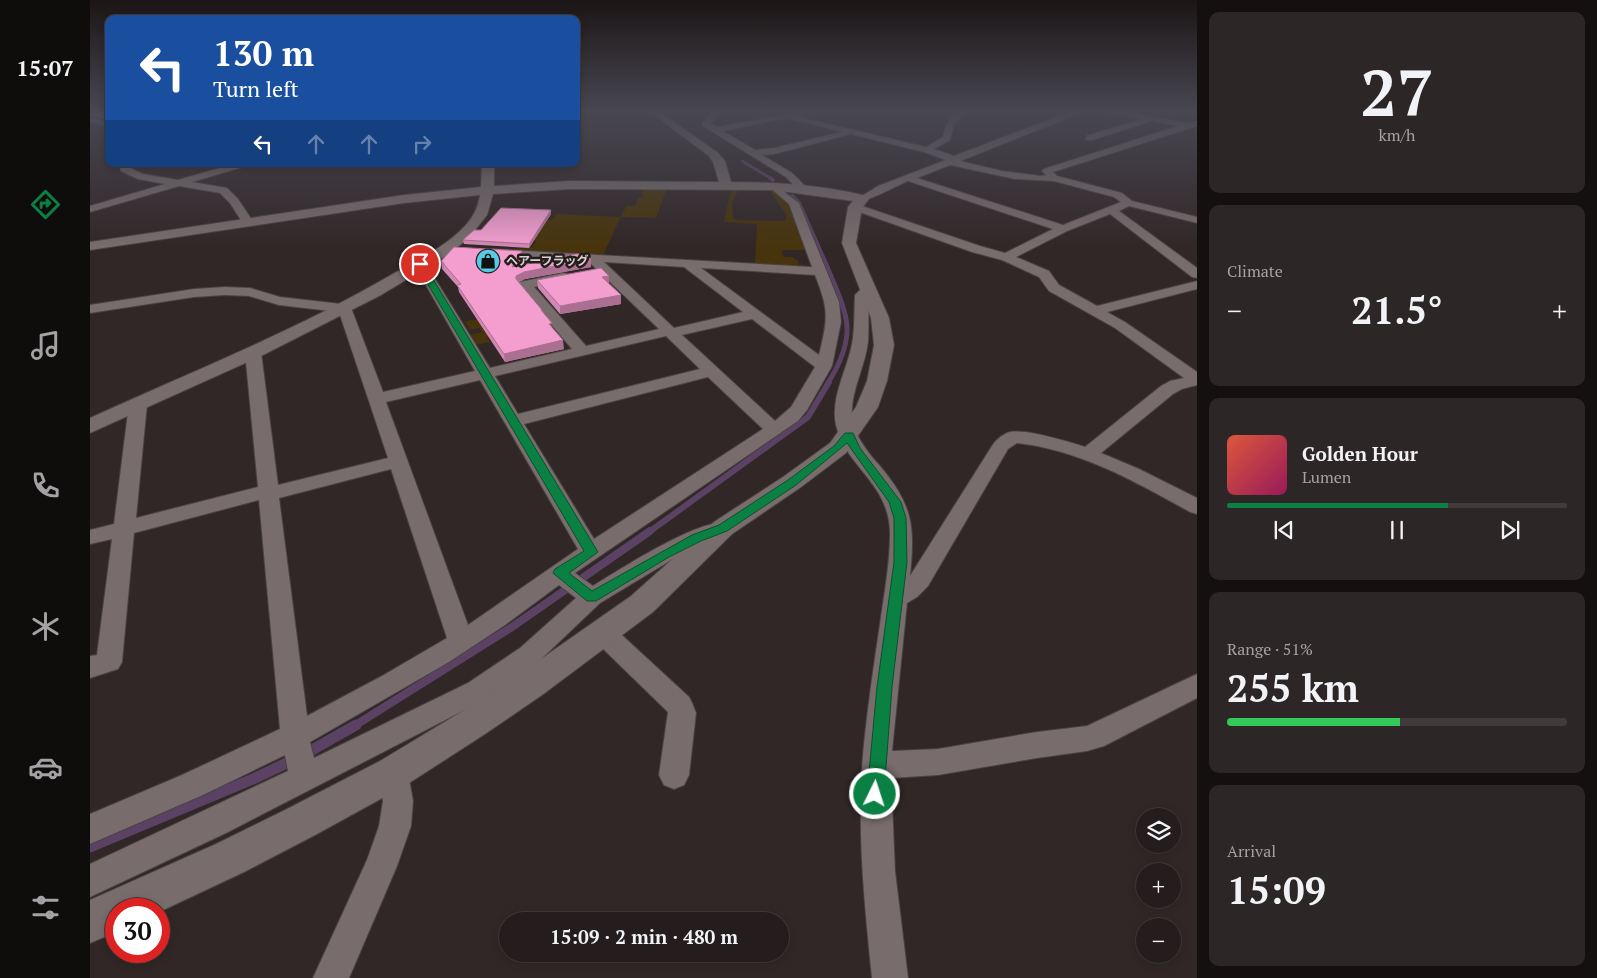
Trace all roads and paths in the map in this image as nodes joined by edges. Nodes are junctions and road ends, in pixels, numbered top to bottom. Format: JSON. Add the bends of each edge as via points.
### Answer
{"nodes":[{"id":1,"x":715,"y":157,"type":"edge"},
{"id":2,"x":757,"y":157,"type":"edge"},
{"id":3,"x":943,"y":157,"type":"edge"},
{"id":4,"x":964,"y":157,"type":"edge"},
{"id":5,"x":1093,"y":157,"type":"edge"},
{"id":6,"x":953,"y":161,"type":"junction"},
{"id":7,"x":124,"y":167,"type":"edge"},
{"id":8,"x":233,"y":167,"type":"edge"},
{"id":9,"x":488,"y":167,"type":"edge"},
{"id":10,"x":908,"y":178,"type":"junction"},
{"id":11,"x":1054,"y":178,"type":"junction"},
{"id":12,"x":181,"y":182,"type":"junction"},
{"id":13,"x":726,"y":185,"type":"junction"},
{"id":14,"x":773,"y":186,"type":"junction"},
{"id":15,"x":802,"y":188,"type":"junction"},
{"id":16,"x":489,"y":189,"type":"junction"},
{"id":17,"x":858,"y":203,"type":"junction"},
{"id":18,"x":1128,"y":203,"type":"junction"},
{"id":19,"x":90,"y":209,"type":"edge"},
{"id":20,"x":1110,"y":210,"type":"junction"},
{"id":21,"x":1197,"y":220,"type":"edge"},
{"id":22,"x":248,"y":223,"type":"junction"},
{"id":23,"x":1063,"y":229,"type":"junction"},
{"id":24,"x":90,"y":246,"type":"edge"},
{"id":25,"x":482,"y":251,"type":"edge"},
{"id":26,"x":1006,"y":257,"type":"junction"},
{"id":27,"x":592,"y":258,"type":"junction"},
{"id":28,"x":420,"y":264,"type":"junction"},
{"id":29,"x":688,"y":264,"type":"junction"},
{"id":30,"x":604,"y":270,"type":"junction"},
{"id":31,"x":821,"y":271,"type":"junction"},
{"id":32,"x":1197,"y":274,"type":"edge"},
{"id":33,"x":1197,"y":285,"type":"edge"},
{"id":34,"x":345,"y":308,"type":"junction"},
{"id":35,"x":90,"y":309,"type":"edge"},
{"id":36,"x":1094,"y":310,"type":"junction"},
{"id":37,"x":755,"y":314,"type":"junction"},
{"id":38,"x":670,"y":332,"type":"junction"},
{"id":39,"x":582,"y":351,"type":"junction"},
{"id":40,"x":851,"y":351,"type":"dead end"},
{"id":41,"x":253,"y":352,"type":"junction"},
{"id":42,"x":826,"y":357,"type":"junction"},
{"id":43,"x":711,"y":371,"type":"junction"},
{"id":44,"x":486,"y":374,"type":"junction"},
{"id":45,"x":1197,"y":380,"type":"edge"},
{"id":46,"x":376,"y":398,"type":"junction"},
{"id":47,"x":138,"y":404,"type":"junction"},
{"id":48,"x":513,"y":421,"type":"junction"},
{"id":49,"x":90,"y":426,"type":"edge"},
{"id":50,"x":774,"y":430,"type":"junction"},
{"id":51,"x":849,"y":436,"type":"junction"},
{"id":52,"x":1087,"y":455,"type":"junction"},
{"id":53,"x":398,"y":461,"type":"junction"},
{"id":54,"x":268,"y":493,"type":"junction"},
{"id":55,"x":1197,"y":507,"type":"edge"},
{"id":56,"x":124,"y":528,"type":"junction"},
{"id":57,"x":723,"y":528,"type":"junction"},
{"id":58,"x":90,"y":537,"type":"edge"},
{"id":59,"x":591,"y":552,"type":"junction"},
{"id":60,"x":559,"y":573,"type":"junction"},
{"id":61,"x":592,"y":597,"type":"junction"},
{"id":62,"x":895,"y":599,"type":"junction"},
{"id":63,"x":603,"y":633,"type":"junction"},
{"id":64,"x":461,"y":642,"type":"junction"},
{"id":65,"x":90,"y":667,"type":"edge"},
{"id":66,"x":512,"y":683,"type":"junction"},
{"id":67,"x":1197,"y":685,"type":"edge"},
{"id":68,"x":295,"y":736,"type":"junction"},
{"id":69,"x":877,"y":764,"type":"junction"},
{"id":70,"x":393,"y":773,"type":"junction"},
{"id":71,"x":674,"y":775,"type":"dead end"},
{"id":72,"x":304,"y":778,"type":"junction"},
{"id":73,"x":90,"y":829,"type":"edge"},
{"id":74,"x":90,"y":881,"type":"edge"},
{"id":75,"x":142,"y":898,"type":"edge"},
{"id":76,"x":105,"y":915,"type":"edge"},
{"id":77,"x":90,"y":922,"type":"edge"},
{"id":78,"x":331,"y":978,"type":"edge"},
{"id":79,"x":890,"y":978,"type":"edge"}],
"edges":[{"from":1,"to":13,"type":"street"},
{"from":2,"to":15,"type":"street","via":[[790,175]]},
{"from":3,"to":6,"type":"street"},
{"from":4,"to":6,"type":"street"},
{"from":5,"to":11,"type":"street","via":[[1047,171]]},
{"from":6,"to":10,"type":"street"},
{"from":6,"to":11,"type":"street","via":[[1005,176],[1040,180]]},
{"from":7,"to":12,"type":"street","via":[[141,177]]},
{"from":8,"to":12,"type":"street"},
{"from":9,"to":16,"type":"street"},
{"from":10,"to":17,"type":"street","via":[[882,188]]},
{"from":10,"to":23,"type":"street"},
{"from":11,"to":18,"type":"street","via":[[1118,195]]},
{"from":12,"to":19,"type":"street"},
{"from":12,"to":22,"type":"street","via":[[223,190]]},
{"from":13,"to":14,"type":"street"},
{"from":13,"to":16,"type":"street","via":[[570,185]]},
{"from":14,"to":15,"type":"street"},
{"from":14,"to":31,"type":"street","via":[[794,203]]},
{"from":15,"to":17,"type":"street"},
{"from":16,"to":22,"type":"street"},
{"from":16,"to":28,"type":"street","via":[[477,220],[454,249]]},
{"from":17,"to":26,"type":"street","via":[[976,249]]},
{"from":17,"to":51,"type":"street","via":[[849,243],[880,318],[884,345],[877,381]]},
{"from":18,"to":20,"type":"street"},
{"from":18,"to":21,"type":"street"},
{"from":20,"to":23,"type":"street"},
{"from":20,"to":32,"type":"street"},
{"from":22,"to":24,"type":"street"},
{"from":23,"to":26,"type":"street"},
{"from":25,"to":27,"type":"street"},
{"from":26,"to":36,"type":"street","via":[[1044,274],[1054,288]]},
{"from":27,"to":29,"type":"street"},
{"from":27,"to":30,"type":"street"},
{"from":28,"to":34,"type":"street"},
{"from":28,"to":44,"type":"street"},
{"from":29,"to":31,"type":"street"},
{"from":29,"to":37,"type":"street"},
{"from":30,"to":38,"type":"street"},
{"from":30,"to":39,"type":"street","via":[[525,285]]},
{"from":31,"to":42,"type":"street","via":[[832,302],[834,322]]},
{"from":33,"to":36,"type":"street"},
{"from":34,"to":35,"type":"street","via":[[279,301],[250,292],[225,291]]},
{"from":34,"to":41,"type":"street"},
{"from":34,"to":46,"type":"street"},
{"from":36,"to":45,"type":"street"},
{"from":37,"to":38,"type":"street"},
{"from":37,"to":42,"type":"street"},
{"from":38,"to":39,"type":"street"},
{"from":38,"to":43,"type":"street"},
{"from":39,"to":44,"type":"street"},
{"from":40,"to":42,"type":"street"},
{"from":41,"to":47,"type":"street"},
{"from":41,"to":54,"type":"street"},
{"from":42,"to":50,"type":"street","via":[[798,410]]},
{"from":43,"to":48,"type":"street"},
{"from":43,"to":50,"type":"street"},
{"from":44,"to":46,"type":"street"},
{"from":44,"to":48,"type":"street"},
{"from":45,"to":52,"type":"street","via":[[1176,384],[1167,390]]},
{"from":46,"to":53,"type":"street"},
{"from":47,"to":49,"type":"street"},
{"from":47,"to":56,"type":"street"},
{"from":48,"to":59,"type":"street"},
{"from":50,"to":59,"type":"street"},
{"from":51,"to":57,"type":"street","via":[[792,482]]},
{"from":51,"to":62,"type":"street","via":[[898,509],[900,562]]},
{"from":52,"to":55,"type":"street","via":[[1150,481]]},
{"from":52,"to":62,"type":"street","via":[[1024,438],[1008,439],[920,580]]},
{"from":53,"to":54,"type":"street"},
{"from":53,"to":64,"type":"street"},
{"from":54,"to":56,"type":"street"},
{"from":54,"to":68,"type":"street"},
{"from":56,"to":58,"type":"street"},
{"from":56,"to":65,"type":"street","via":[[109,662]]},
{"from":57,"to":61,"type":"street","via":[[673,550]]},
{"from":57,"to":63,"type":"street","via":[[642,604]]},
{"from":59,"to":60,"type":"street"},
{"from":60,"to":61,"type":"street"},
{"from":60,"to":64,"type":"street"},
{"from":61,"to":66,"type":"street","via":[[549,639]]},
{"from":62,"to":69,"type":"street"},
{"from":63,"to":66,"type":"street"},
{"from":63,"to":71,"type":"street","via":[[679,704],[682,713]]},
{"from":64,"to":68,"type":"street"},
{"from":66,"to":70,"type":"street"},
{"from":66,"to":72,"type":"street","via":[[477,691]]},
{"from":67,"to":69,"type":"street","via":[[1078,742],[1038,745],[949,761],[901,766]]},
{"from":68,"to":72,"type":"street"},
{"from":68,"to":73,"type":"street","via":[[210,779]]},
{"from":69,"to":79,"type":"street","via":[[876,850]]},
{"from":70,"to":75,"type":"street","via":[[230,858]]},
{"from":70,"to":78,"type":"street","via":[[398,801],[395,826],[381,866]]},
{"from":72,"to":74,"type":"street"},
{"from":76,"to":77,"type":"street"}]}
